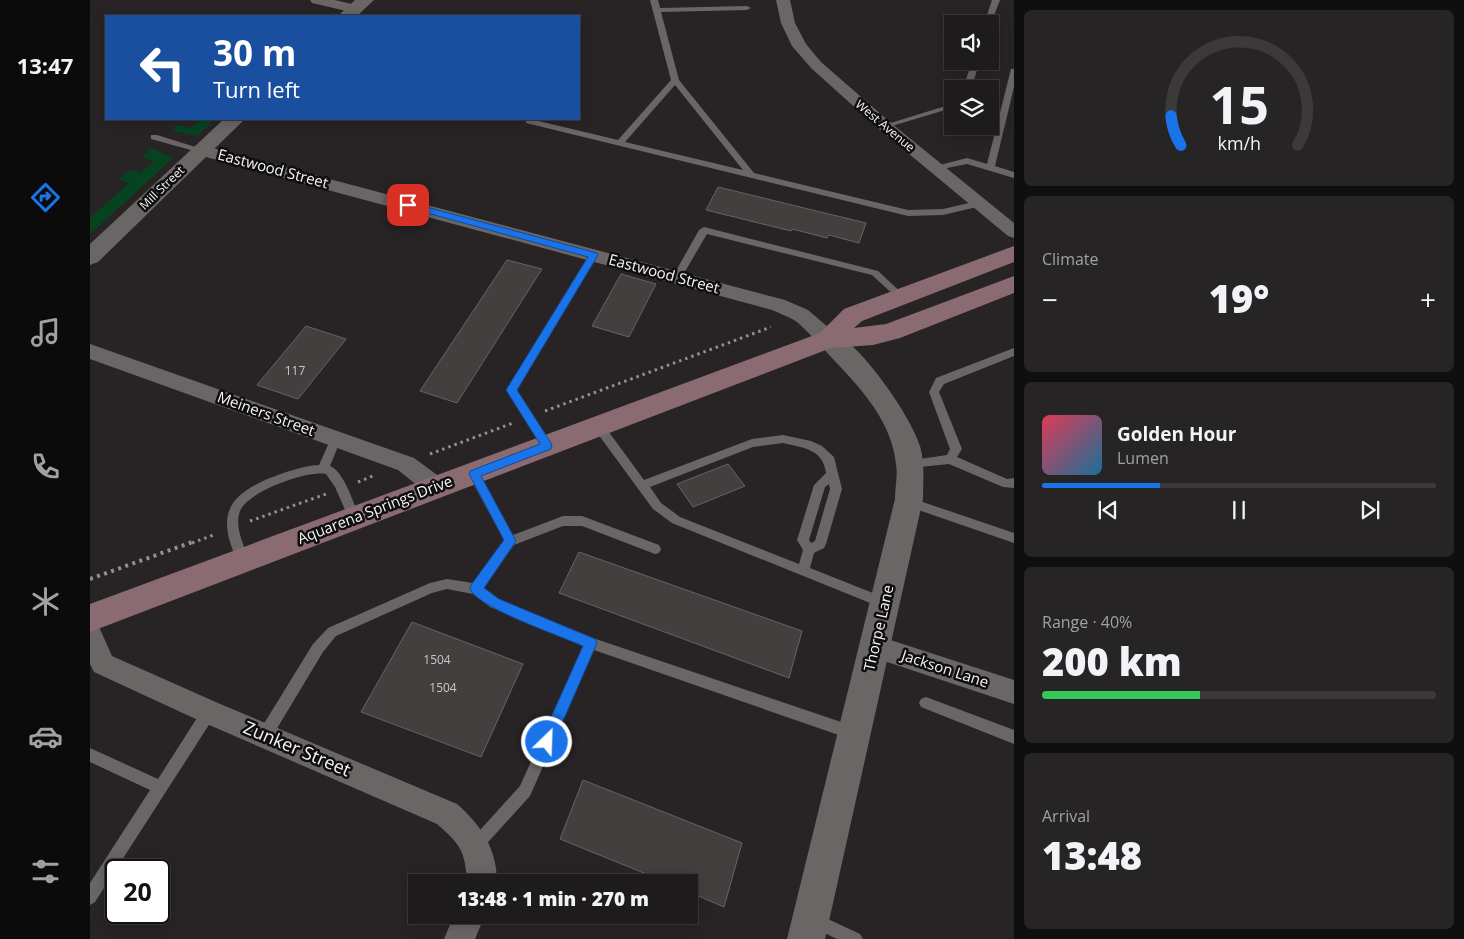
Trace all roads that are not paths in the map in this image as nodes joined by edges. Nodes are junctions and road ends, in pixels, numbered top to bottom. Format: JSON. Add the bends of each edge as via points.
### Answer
{"nodes":[{"id":1,"x":317,"y":0,"type":"edge"},
{"id":2,"x":654,"y":0,"type":"edge"},
{"id":3,"x":783,"y":0,"type":"edge"},
{"id":4,"x":996,"y":0,"type":"edge"},
{"id":5,"x":356,"y":8,"type":"edge"},
{"id":6,"x":747,"y":8,"type":"dead end"},
{"id":7,"x":657,"y":10,"type":"junction"},
{"id":8,"x":991,"y":15,"type":"edge"},
{"id":9,"x":1014,"y":71,"type":"edge"},
{"id":10,"x":675,"y":80,"type":"junction"},
{"id":11,"x":944,"y":108,"type":"edge"},
{"id":12,"x":234,"y":120,"type":"edge"},
{"id":13,"x":529,"y":121,"type":"dead end"},
{"id":14,"x":885,"y":126,"type":"junction"},
{"id":15,"x":154,"y":137,"type":"dead end"},
{"id":16,"x":620,"y":143,"type":"junction"},
{"id":17,"x":201,"y":150,"type":"junction"},
{"id":18,"x":990,"y":168,"type":"junction"},
{"id":19,"x":935,"y":169,"type":"junction"},
{"id":20,"x":1014,"y":174,"type":"edge"},
{"id":21,"x":751,"y":175,"type":"junction"},
{"id":22,"x":978,"y":204,"type":"junction"},
{"id":23,"x":1014,"y":232,"type":"edge"},
{"id":24,"x":1014,"y":254,"type":"edge"},
{"id":25,"x":593,"y":255,"type":"junction"},
{"id":26,"x":90,"y":257,"type":"edge"},
{"id":27,"x":677,"y":278,"type":"junction"},
{"id":28,"x":1013,"y":285,"type":"edge"},
{"id":29,"x":900,"y":296,"type":"junction"},
{"id":30,"x":829,"y":339,"type":"junction"},
{"id":31,"x":90,"y":351,"type":"edge"},
{"id":32,"x":1014,"y":352,"type":"edge"},
{"id":33,"x":599,"y":427,"type":"junction"},
{"id":34,"x":336,"y":439,"type":"junction"},
{"id":35,"x":547,"y":446,"type":"junction"},
{"id":36,"x":950,"y":460,"type":"junction"},
{"id":37,"x":910,"y":464,"type":"junction"},
{"id":38,"x":324,"y":468,"type":"junction"},
{"id":39,"x":474,"y":474,"type":"junction"},
{"id":40,"x":832,"y":475,"type":"junction"},
{"id":41,"x":1014,"y":483,"type":"edge"},
{"id":42,"x":641,"y":486,"type":"junction"},
{"id":43,"x":436,"y":487,"type":"junction"},
{"id":44,"x":908,"y":502,"type":"junction"},
{"id":45,"x":354,"y":518,"type":"junction"},
{"id":46,"x":1014,"y":538,"type":"edge"},
{"id":47,"x":510,"y":541,"type":"junction"},
{"id":48,"x":655,"y":548,"type":"dead end"},
{"id":49,"x":809,"y":550,"type":"junction"},
{"id":50,"x":243,"y":560,"type":"junction"},
{"id":51,"x":803,"y":570,"type":"junction"},
{"id":52,"x":476,"y":589,"type":"junction"},
{"id":53,"x":885,"y":604,"type":"junction"},
{"id":54,"x":90,"y":618,"type":"edge"},
{"id":55,"x":90,"y":635,"type":"edge"},
{"id":56,"x":591,"y":643,"type":"junction"},
{"id":57,"x":875,"y":646,"type":"junction"},
{"id":58,"x":1014,"y":692,"type":"edge"},
{"id":59,"x":926,"y":703,"type":"dead end"},
{"id":60,"x":208,"y":712,"type":"junction"},
{"id":61,"x":855,"y":734,"type":"junction"},
{"id":62,"x":265,"y":735,"type":"junction"},
{"id":63,"x":1014,"y":737,"type":"edge"},
{"id":64,"x":90,"y":755,"type":"edge"},
{"id":65,"x":161,"y":788,"type":"junction"},
{"id":66,"x":476,"y":845,"type":"junction"},
{"id":67,"x":482,"y":874,"type":"edge"},
{"id":68,"x":90,"y":897,"type":"edge"},
{"id":69,"x":466,"y":924,"type":"edge"},
{"id":70,"x":808,"y":929,"type":"edge"},
{"id":71,"x":458,"y":939,"type":"edge"},
{"id":72,"x":855,"y":939,"type":"edge"}],
"edges":[{"from":1,"to":5,"type":"street"},
{"from":2,"to":7,"type":"lane"},
{"from":3,"to":14,"type":"street","name":"West Avenue","via":[[788,23],[799,46],[839,87]]},
{"from":4,"to":8,"type":"lane"},
{"from":6,"to":7,"type":"lane"},
{"from":7,"to":10,"type":"lane"},
{"from":9,"to":18,"type":"lane"},
{"from":10,"to":16,"type":"lane"},
{"from":10,"to":21,"type":"lane"},
{"from":11,"to":14,"type":"lane"},
{"from":12,"to":17,"type":"street","name":"Mill Street"},
{"from":13,"to":16,"type":"lane"},
{"from":14,"to":19,"type":"street","name":"West Avenue"},
{"from":15,"to":17,"type":"lane"},
{"from":16,"to":21,"type":"lane"},
{"from":17,"to":25,"type":"street","name":"Eastwood Street"},
{"from":17,"to":26,"type":"street","name":"Mill Street"},
{"from":18,"to":19,"type":"lane","via":[[967,161]]},
{"from":18,"to":20,"type":"lane"},
{"from":19,"to":22,"type":"street","name":"West Avenue"},
{"from":21,"to":22,"type":"lane","via":[[908,213],[947,213]]},
{"from":22,"to":23,"type":"street","name":"West Avenue"},
{"from":24,"to":29,"type":"main road","name":"Aquarena Springs Drive"},
{"from":25,"to":27,"type":"street","name":"Eastwood Street"},
{"from":25,"to":35,"type":"lane","via":[[512,390]]},
{"from":27,"to":29,"type":"lane","via":[[704,230],[875,273]]},
{"from":27,"to":30,"type":"street","name":"Eastwood Street","via":[[778,305],[801,316]]},
{"from":28,"to":30,"type":"main road","name":"Aquarena Springs Drive","via":[[891,332]]},
{"from":29,"to":30,"type":"main road","name":"Aquarena Springs Drive","via":[[853,316]]},
{"from":30,"to":33,"type":"main road","name":"Aquarena Springs Drive"},
{"from":30,"to":37,"type":"street","name":"Thorpe Lane","via":[[882,398],[902,432]]},
{"from":31,"to":34,"type":"street","name":"Meiners Street"},
{"from":32,"to":36,"type":"lane","via":[[940,381],[934,392],[956,449]]},
{"from":33,"to":35,"type":"main road","name":"Aquarena Springs Drive"},
{"from":33,"to":42,"type":"lane"},
{"from":34,"to":38,"type":"lane"},
{"from":34,"to":43,"type":"street","name":"Meiners Street","via":[[406,464]]},
{"from":35,"to":39,"type":"main road","name":"Aquarena Springs Drive"},
{"from":36,"to":37,"type":"lane"},
{"from":36,"to":41,"type":"lane","via":[[1007,484]]},
{"from":37,"to":44,"type":"street","name":"Thorpe Lane"},
{"from":38,"to":45,"type":"lane","via":[[336,477]]},
{"from":38,"to":50,"type":"lane","via":[[273,483],[252,492],[237,504],[232,520]]},
{"from":39,"to":43,"type":"main road","name":"Aquarena Springs Drive"},
{"from":39,"to":47,"type":"lane"},
{"from":40,"to":42,"type":"lane","via":[[830,460],[818,449],[783,439],[752,443]]},
{"from":40,"to":49,"type":"lane","via":[[820,486],[817,494],[804,540]]},
{"from":40,"to":49,"type":"lane","via":[[836,490],[820,544]]},
{"from":42,"to":51,"type":"lane","via":[[657,506],[676,520]]},
{"from":43,"to":45,"type":"main road","name":"Aquarena Springs Drive"},
{"from":44,"to":46,"type":"lane"},
{"from":44,"to":53,"type":"street","name":"Thorpe Lane"},
{"from":45,"to":50,"type":"main road","name":"Aquarena Springs Drive"},
{"from":47,"to":48,"type":"lane","via":[[563,521],[582,522]]},
{"from":47,"to":52,"type":"lane"},
{"from":49,"to":51,"type":"lane"},
{"from":50,"to":54,"type":"main road","name":"Aquarena Springs Drive"},
{"from":51,"to":53,"type":"lane"},
{"from":52,"to":56,"type":"lane","via":[[494,602]]},
{"from":52,"to":62,"type":"lane","via":[[447,584],[430,588],[332,632],[318,648]]},
{"from":53,"to":57,"type":"street","name":"Thorpe Lane"},
{"from":55,"to":60,"type":"street","name":"Zunker Street","via":[[103,664]]},
{"from":56,"to":61,"type":"lane"},
{"from":56,"to":66,"type":"lane","via":[[525,791]]},
{"from":57,"to":58,"type":"street","name":"Jackson Lane"},
{"from":57,"to":61,"type":"street","name":"Thorpe Lane"},
{"from":59,"to":63,"type":"lane"},
{"from":60,"to":62,"type":"street","name":"Zunker Street"},
{"from":60,"to":65,"type":"lane"},
{"from":61,"to":70,"type":"street","name":"Thorpe Lane"},
{"from":62,"to":66,"type":"street","name":"Zunker Street","via":[[447,814],[466,830]]},
{"from":64,"to":65,"type":"lane"},
{"from":65,"to":68,"type":"lane"},
{"from":66,"to":67,"type":"street","name":"Zunker Street"},
{"from":69,"to":71,"type":"street"},
{"from":70,"to":72,"type":"lane"}]}
